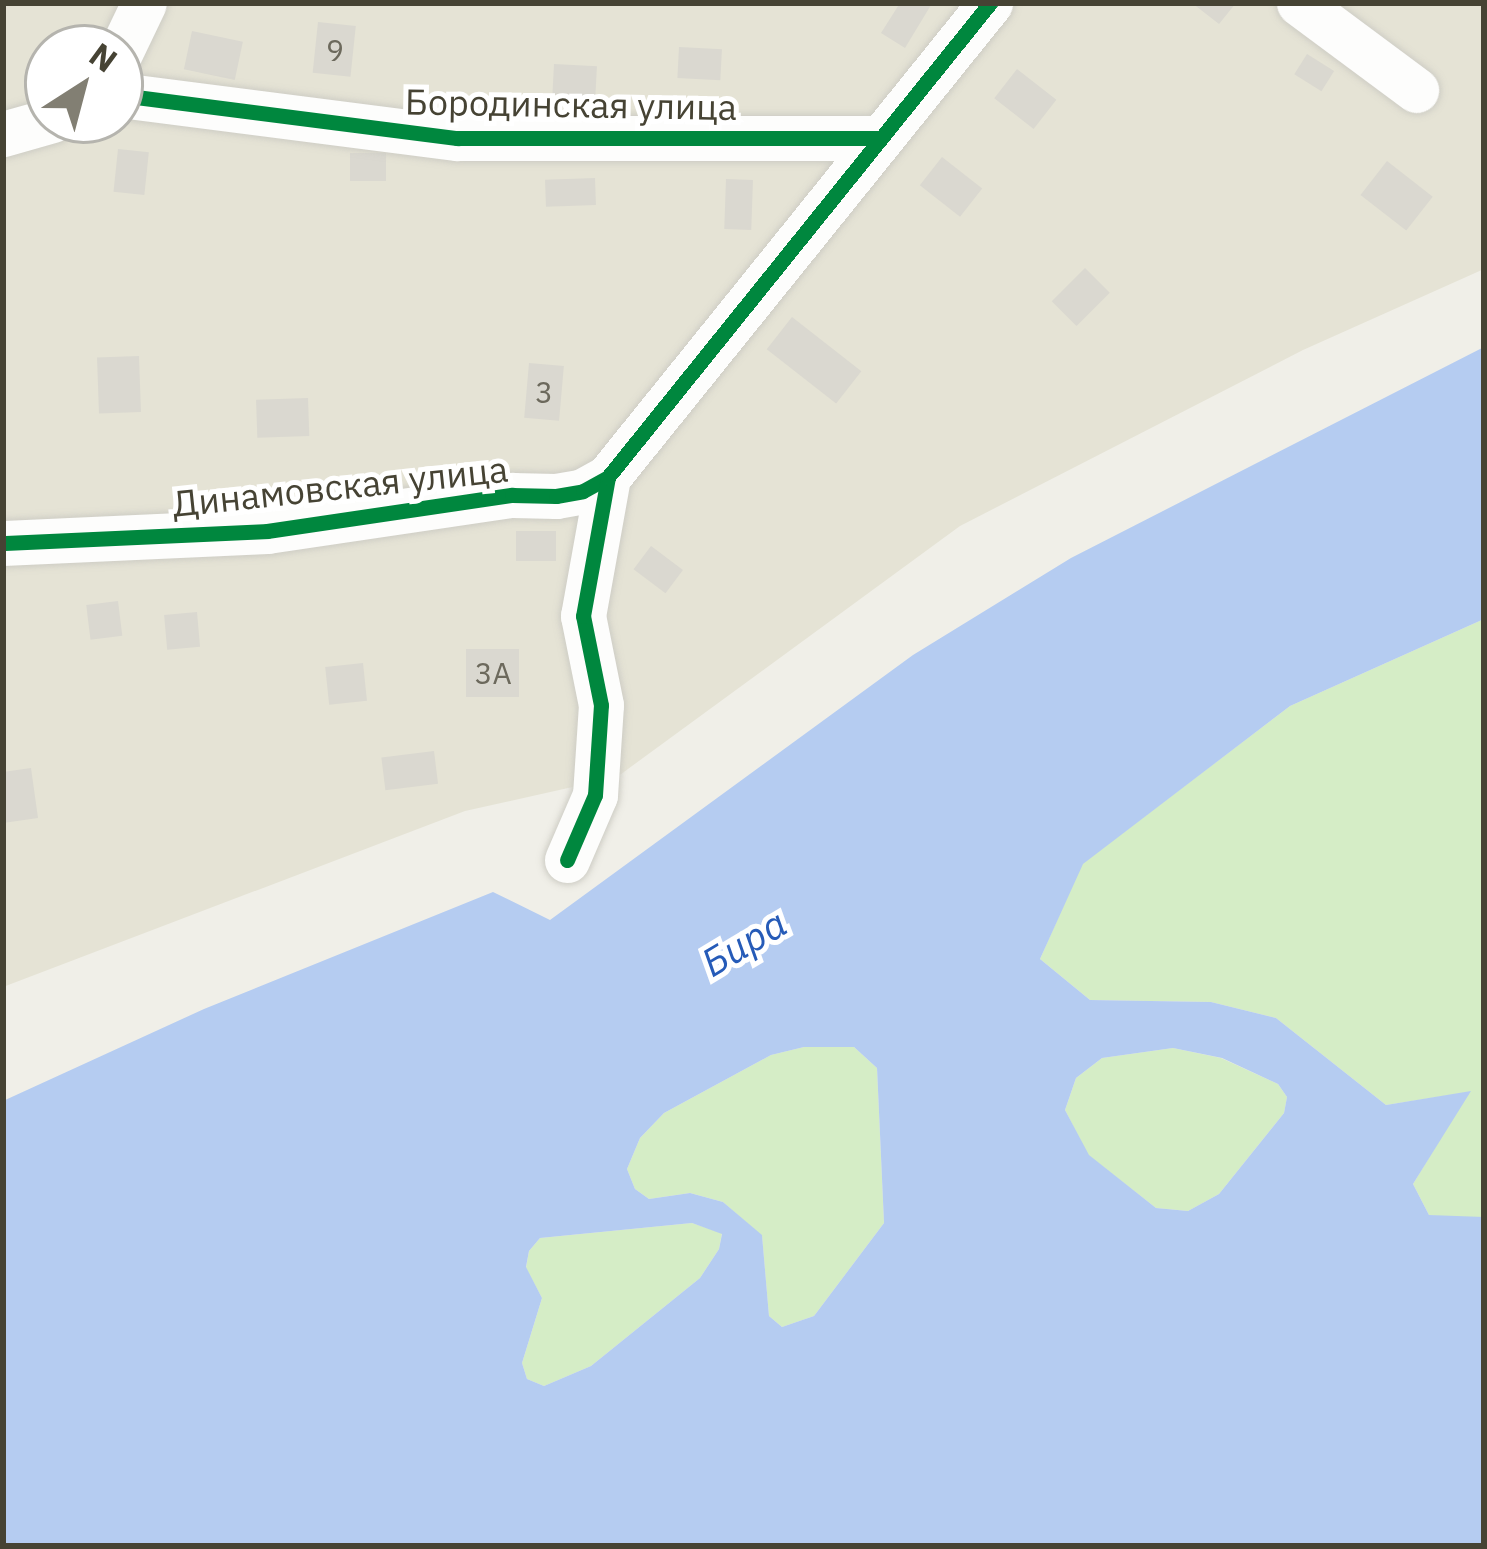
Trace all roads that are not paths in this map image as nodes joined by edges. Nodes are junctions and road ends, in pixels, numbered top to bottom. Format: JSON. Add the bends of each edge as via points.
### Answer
{"nodes":[{"id":1,"x":990,"y":3,"type":"edge"},
{"id":2,"x":1299,"y":3,"type":"edge"},
{"id":3,"x":1416,"y":91,"type":"dead end"},
{"id":4,"x":144,"y":98,"type":"edge"},
{"id":5,"x":878,"y":138,"type":"junction"},
{"id":6,"x":608,"y":477,"type":"junction"},
{"id":7,"x":3,"y":543,"type":"edge"},
{"id":8,"x":567,"y":860,"type":"dead end"}],
"edges":[{"from":1,"to":5,"type":"street"},
{"from":2,"to":3,"type":"street"},
{"from":4,"to":5,"type":"street","name":"Бородинская улица","via":[[457,138]]},
{"from":5,"to":6,"type":"street"},
{"from":6,"to":7,"type":"street","name":"Динамовская улица","via":[[556,496],[512,495],[267,531]]},
{"from":6,"to":8,"type":"street","via":[[583,616],[601,705],[595,795]]}]}
